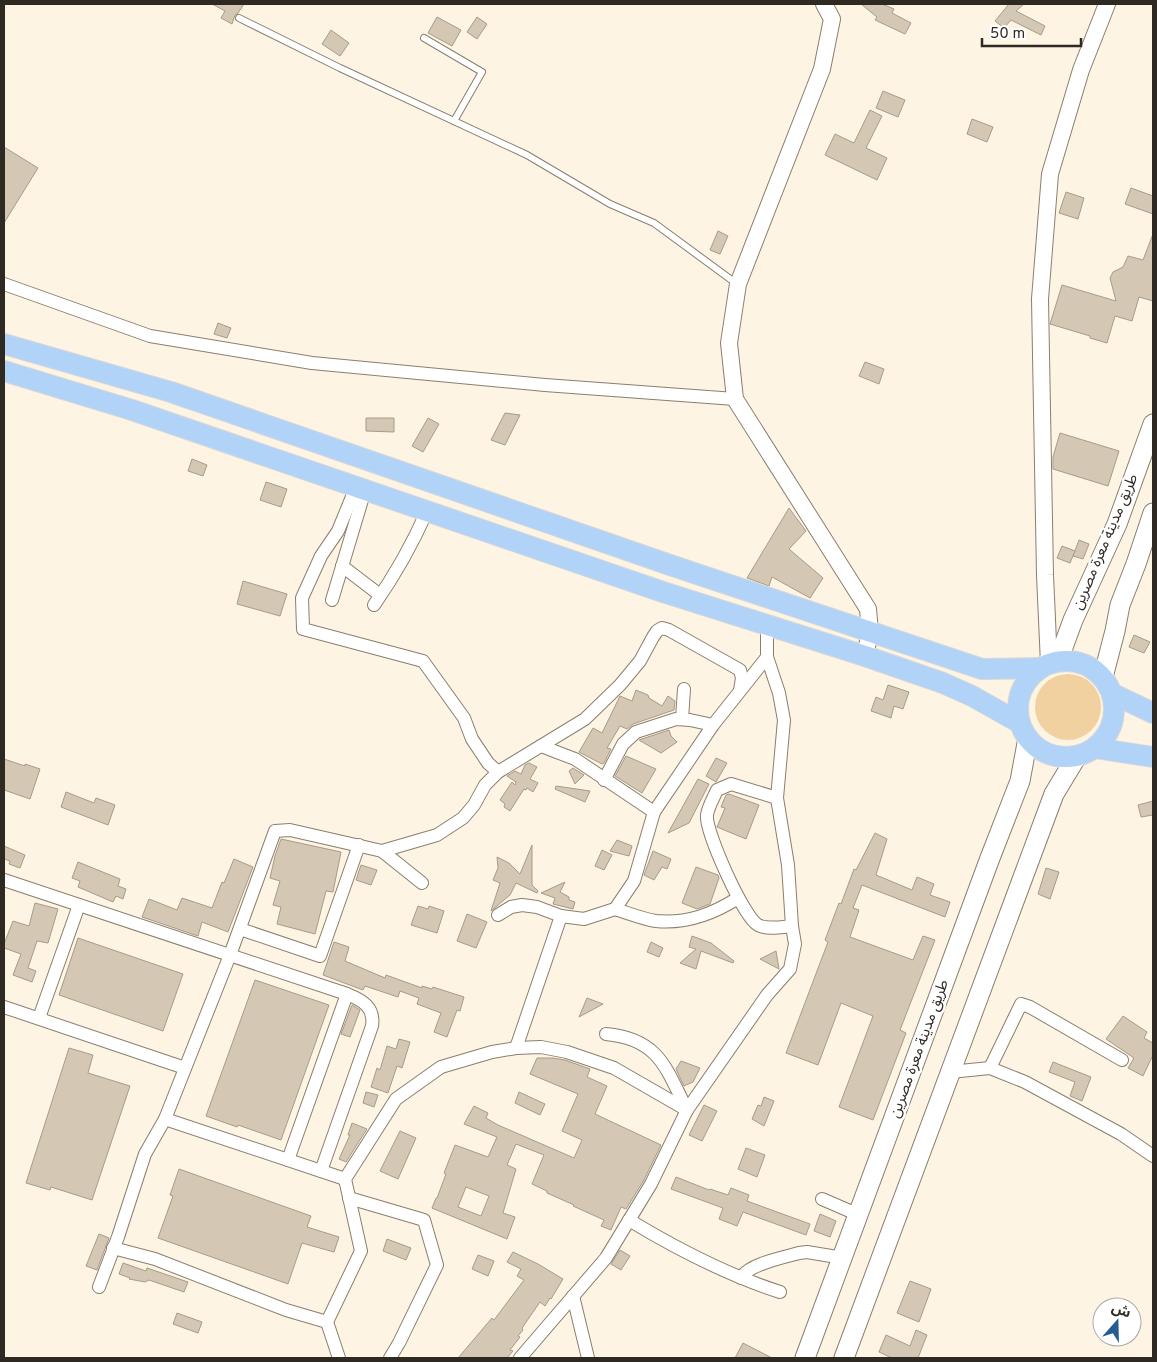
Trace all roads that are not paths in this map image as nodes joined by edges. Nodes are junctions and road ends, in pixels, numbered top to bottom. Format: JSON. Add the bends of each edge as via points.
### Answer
{"nodes":[{"id":1,"x":824,"y":4,"type":"edge"},
{"id":2,"x":1107,"y":4,"type":"edge"},
{"id":3,"x":239,"y":18,"type":"dead end"},
{"id":4,"x":424,"y":38,"type":"dead end"},
{"id":5,"x":454,"y":121,"type":"junction"},
{"id":6,"x":4,"y":284,"type":"edge"},
{"id":7,"x":738,"y":284,"type":"junction"},
{"id":8,"x":4,"y":344,"type":"edge"},
{"id":9,"x":4,"y":371,"type":"edge"},
{"id":10,"x":735,"y":399,"type":"junction"},
{"id":11,"x":1153,"y":424,"type":"edge"},
{"id":12,"x":360,"y":488,"type":"junction"},
{"id":13,"x":427,"y":512,"type":"junction"},
{"id":14,"x":1153,"y":513,"type":"edge"},
{"id":15,"x":342,"y":566,"type":"junction"},
{"id":16,"x":332,"y":600,"type":"dead end"},
{"id":17,"x":767,"y":626,"type":"junction"},
{"id":18,"x":870,"y":632,"type":"junction"},
{"id":19,"x":864,"y":656,"type":"junction"},
{"id":20,"x":767,"y":657,"type":"junction"},
{"id":21,"x":1049,"y":664,"type":"junction"},
{"id":22,"x":1103,"y":677,"type":"junction"},
{"id":23,"x":684,"y":689,"type":"dead end"},
{"id":24,"x":740,"y":690,"type":"junction"},
{"id":25,"x":1113,"y":694,"type":"junction"},
{"id":26,"x":1153,"y":713,"type":"edge"},
{"id":27,"x":682,"y":719,"type":"junction"},
{"id":28,"x":713,"y":725,"type":"junction"},
{"id":29,"x":1024,"y":731,"type":"junction"},
{"id":30,"x":541,"y":746,"type":"junction"},
{"id":31,"x":1095,"y":748,"type":"junction"},
{"id":32,"x":1077,"y":756,"type":"junction"},
{"id":33,"x":1153,"y":757,"type":"edge"},
{"id":34,"x":498,"y":772,"type":"junction"},
{"id":35,"x":604,"y":780,"type":"junction"},
{"id":36,"x":778,"y":798,"type":"junction"},
{"id":37,"x":654,"y":812,"type":"junction"},
{"id":38,"x":359,"y":845,"type":"junction"},
{"id":39,"x":382,"y":851,"type":"junction"},
{"id":40,"x":4,"y":880,"type":"edge"},
{"id":41,"x":422,"y":883,"type":"dead end"},
{"id":42,"x":738,"y":898,"type":"junction"},
{"id":43,"x":79,"y":904,"type":"junction"},
{"id":44,"x":614,"y":909,"type":"junction"},
{"id":45,"x":498,"y":915,"type":"dead end"},
{"id":46,"x":561,"y":916,"type":"junction"},
{"id":47,"x":792,"y":926,"type":"junction"},
{"id":48,"x":240,"y":929,"type":"junction"},
{"id":49,"x":230,"y":954,"type":"junction"},
{"id":50,"x":347,"y":994,"type":"junction"},
{"id":51,"x":4,"y":1007,"type":"edge"},
{"id":52,"x":38,"y":1018,"type":"junction"},
{"id":53,"x":606,"y":1034,"type":"dead end"},
{"id":54,"x":516,"y":1048,"type":"junction"},
{"id":55,"x":1122,"y":1060,"type":"dead end"},
{"id":56,"x":185,"y":1068,"type":"junction"},
{"id":57,"x":990,"y":1068,"type":"junction"},
{"id":58,"x":950,"y":1072,"type":"junction"},
{"id":59,"x":687,"y":1110,"type":"junction"},
{"id":60,"x":165,"y":1119,"type":"junction"},
{"id":61,"x":1153,"y":1156,"type":"edge"},
{"id":62,"x":288,"y":1160,"type":"junction"},
{"id":63,"x":322,"y":1171,"type":"junction"},
{"id":64,"x":345,"y":1179,"type":"junction"},
{"id":65,"x":349,"y":1198,"type":"junction"},
{"id":66,"x":822,"y":1199,"type":"dead end"},
{"id":67,"x":859,"y":1215,"type":"junction"},
{"id":68,"x":629,"y":1220,"type":"junction"},
{"id":69,"x":113,"y":1248,"type":"junction"},
{"id":70,"x":843,"y":1258,"type":"junction"},
{"id":71,"x":741,"y":1278,"type":"junction"},
{"id":72,"x":99,"y":1287,"type":"dead end"},
{"id":73,"x":780,"y":1292,"type":"dead end"},
{"id":74,"x":573,"y":1296,"type":"junction"},
{"id":75,"x":327,"y":1322,"type":"junction"},
{"id":76,"x":339,"y":1358,"type":"edge"},
{"id":77,"x":390,"y":1358,"type":"edge"},
{"id":78,"x":520,"y":1358,"type":"edge"},
{"id":79,"x":588,"y":1358,"type":"edge"},
{"id":80,"x":805,"y":1358,"type":"edge"},
{"id":81,"x":844,"y":1358,"type":"edge"}],
"edges":[{"from":1,"to":7,"type":"street","via":[[832,19],[822,69]]},
{"from":2,"to":21,"type":"street","via":[[1081,70],[1050,174],[1040,299]]},
{"from":3,"to":5,"type":"lane"},
{"from":4,"to":5,"type":"lane","via":[[482,72]]},
{"from":5,"to":7,"type":"lane","via":[[527,155],[610,204],[654,223]]},
{"from":6,"to":10,"type":"street","via":[[150,336],[312,363]]},
{"from":7,"to":10,"type":"street","via":[[730,343]]},
{"from":8,"to":18,"type":"main road","via":[[171,392]]},
{"from":9,"to":12,"type":"main road","via":[[132,410]]},
{"from":10,"to":18,"type":"street","via":[[864,601],[870,617]]},
{"from":11,"to":21,"type":"main road","name":"طريق مدينة معرة مصرين","via":[[1117,524]]},
{"from":12,"to":13,"type":"main road"},
{"from":12,"to":15,"type":"street"},
{"from":12,"to":34,"type":"street","via":[[321,556],[302,598],[303,629],[423,661],[464,718],[472,739],[488,763]]},
{"from":13,"to":15,"type":"street","via":[[410,549],[377,600]]},
{"from":13,"to":17,"type":"main road"},
{"from":14,"to":22,"type":"main road","via":[[1120,605]]},
{"from":15,"to":16,"type":"street"},
{"from":17,"to":19,"type":"main road"},
{"from":17,"to":20,"type":"street"},
{"from":18,"to":19,"type":"street"},
{"from":18,"to":21,"type":"main road","via":[[982,669]]},
{"from":19,"to":29,"type":"main road","via":[[972,696]]},
{"from":20,"to":24,"type":"street"},
{"from":20,"to":36,"type":"street","via":[[784,720]]},
{"from":21,"to":22,"type":"main road","via":[[1068,660],[1081,662]]},
{"from":21,"to":29,"type":"main road","via":[[1030,676],[1021,690],[1018,706]]},
{"from":22,"to":25,"type":"main road"},
{"from":23,"to":27,"type":"street"},
{"from":24,"to":28,"type":"street"},
{"from":24,"to":30,"type":"street","via":[[740,670],[662,628],[620,685],[585,719]]},
{"from":25,"to":26,"type":"main road"},
{"from":25,"to":31,"type":"main road","via":[[1113,724],[1106,738]]},
{"from":27,"to":28,"type":"street"},
{"from":27,"to":35,"type":"street","via":[[644,729],[629,737]]},
{"from":28,"to":37,"type":"street"},
{"from":29,"to":32,"type":"main road","via":[[1037,748],[1063,757]]},
{"from":29,"to":67,"type":"main road","name":"طريق مدينة معرة مصرين","via":[[1020,781]]},
{"from":30,"to":34,"type":"street"},
{"from":30,"to":35,"type":"street","via":[[575,759]]},
{"from":31,"to":32,"type":"main road"},
{"from":31,"to":33,"type":"main road"},
{"from":32,"to":58,"type":"main road","via":[[1054,794]]},
{"from":34,"to":39,"type":"street","via":[[463,818],[437,835]]},
{"from":35,"to":37,"type":"street"},
{"from":36,"to":42,"type":"street","via":[[731,784],[718,790],[707,815],[712,839]]},
{"from":36,"to":47,"type":"street","via":[[788,865]]},
{"from":37,"to":44,"type":"street","via":[[634,880]]},
{"from":38,"to":39,"type":"street"},
{"from":38,"to":48,"type":"street","via":[[290,830],[275,831]]},
{"from":38,"to":48,"type":"street","via":[[320,956]]},
{"from":39,"to":41,"type":"street"},
{"from":40,"to":43,"type":"street"},
{"from":42,"to":44,"type":"street","via":[[719,910],[679,921],[655,921]]},
{"from":42,"to":47,"type":"street","via":[[752,921],[759,926]]},
{"from":43,"to":49,"type":"street"},
{"from":43,"to":52,"type":"street"},
{"from":44,"to":46,"type":"street","via":[[584,919]]},
{"from":45,"to":46,"type":"street","via":[[522,905]]},
{"from":46,"to":54,"type":"street"},
{"from":47,"to":59,"type":"street","via":[[796,944],[790,969],[767,995]]},
{"from":48,"to":49,"type":"street"},
{"from":49,"to":50,"type":"street"},
{"from":49,"to":56,"type":"street"},
{"from":50,"to":62,"type":"street"},
{"from":50,"to":63,"type":"street","via":[[367,1005],[372,1021]]},
{"from":51,"to":52,"type":"street"},
{"from":52,"to":56,"type":"street"},
{"from":53,"to":59,"type":"street","via":[[635,1040],[654,1052],[665,1064]]},
{"from":54,"to":59,"type":"street","via":[[541,1047],[567,1052],[614,1068]]},
{"from":54,"to":64,"type":"street","via":[[441,1067],[396,1099]]},
{"from":55,"to":57,"type":"street","via":[[1021,1004]]},
{"from":56,"to":60,"type":"street"},
{"from":57,"to":58,"type":"street"},
{"from":57,"to":61,"type":"street","via":[[1049,1094],[1121,1134]]},
{"from":58,"to":81,"type":"main road"},
{"from":59,"to":68,"type":"street","via":[[651,1184]]},
{"from":60,"to":62,"type":"street"},
{"from":60,"to":69,"type":"street","via":[[145,1154]]},
{"from":62,"to":63,"type":"street"},
{"from":63,"to":64,"type":"street"},
{"from":64,"to":65,"type":"street"},
{"from":65,"to":75,"type":"street","via":[[361,1251]]},
{"from":65,"to":77,"type":"street","via":[[424,1220],[436,1265]]},
{"from":66,"to":67,"type":"street"},
{"from":67,"to":70,"type":"main road","name":"طريق مدينة معرة مصرين"},
{"from":68,"to":71,"type":"street","via":[[667,1243]]},
{"from":68,"to":74,"type":"street","via":[[606,1258]]},
{"from":69,"to":72,"type":"street"},
{"from":69,"to":75,"type":"street","via":[[155,1259],[286,1310]]},
{"from":70,"to":71,"type":"street","via":[[799,1253],[751,1268]]},
{"from":70,"to":80,"type":"main road","name":"طريق مدينة معرة مصرين"},
{"from":71,"to":73,"type":"street"},
{"from":74,"to":78,"type":"street"},
{"from":74,"to":79,"type":"street"},
{"from":75,"to":76,"type":"street"}]}
